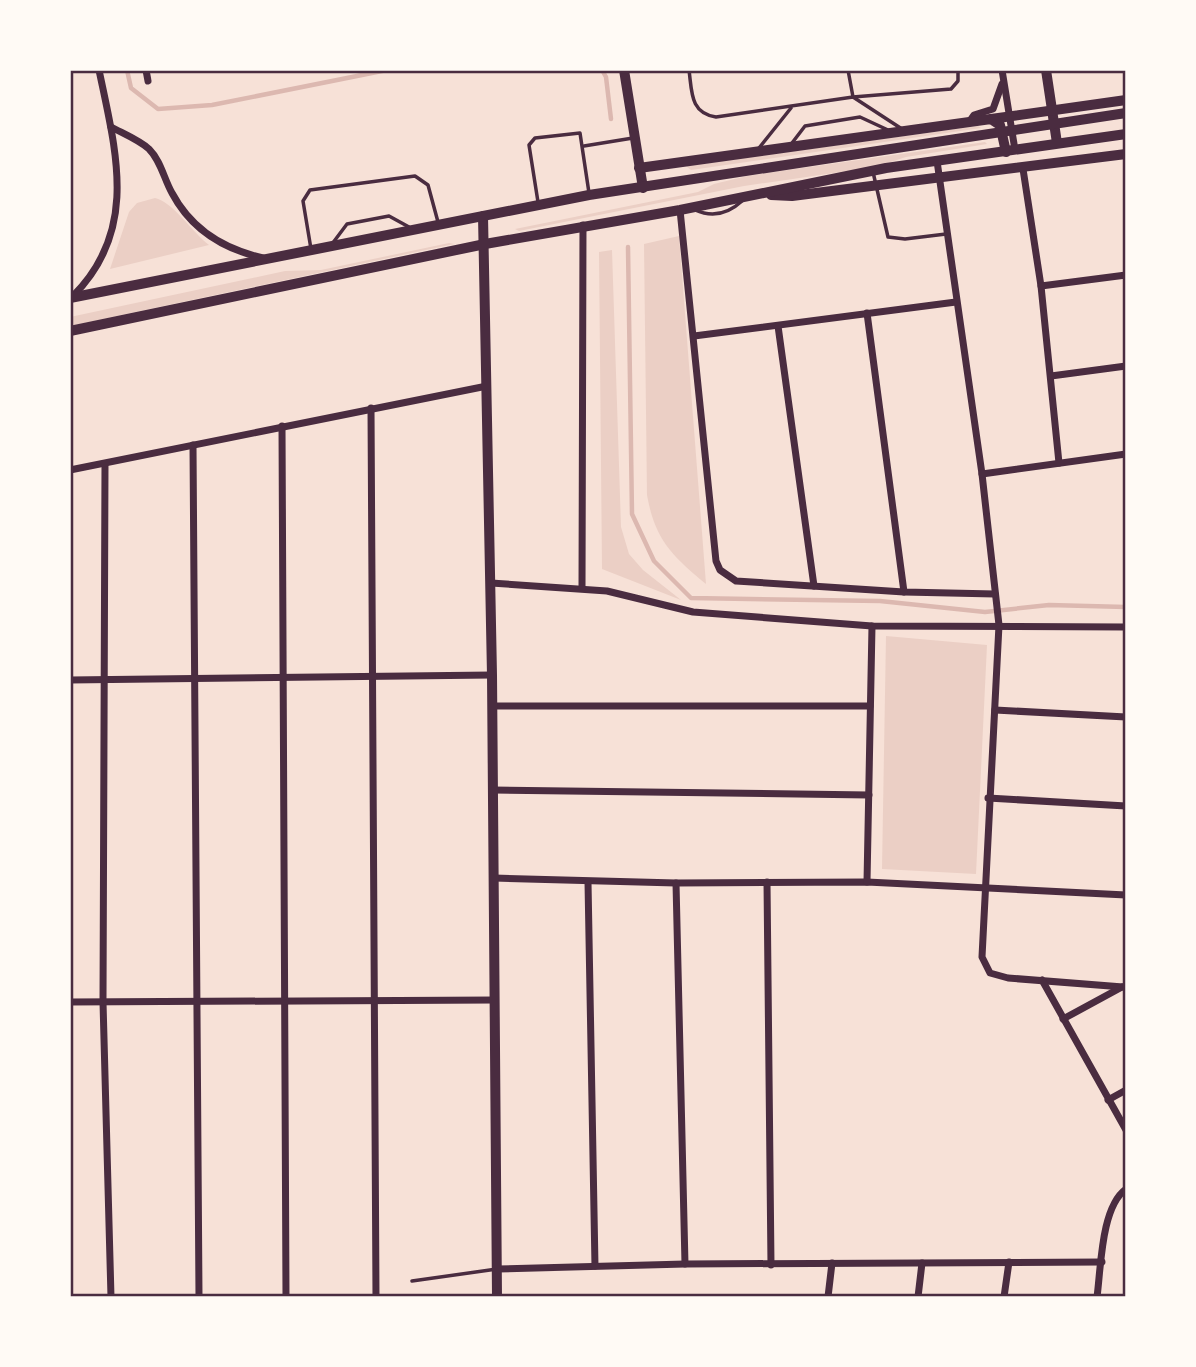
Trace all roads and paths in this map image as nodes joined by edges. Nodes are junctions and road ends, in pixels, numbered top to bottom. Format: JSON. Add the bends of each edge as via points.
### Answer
{"nodes":[{"id":1,"x":99,"y":70,"type":"edge"},
{"id":2,"x":146,"y":70,"type":"edge"},
{"id":3,"x":624,"y":70,"type":"edge"},
{"id":4,"x":689,"y":70,"type":"edge"},
{"id":5,"x":848,"y":70,"type":"edge"},
{"id":6,"x":958,"y":70,"type":"edge"},
{"id":7,"x":1046,"y":70,"type":"edge"},
{"id":8,"x":1003,"y":71,"type":"edge"},
{"id":9,"x":148,"y":81,"type":"dead end"},
{"id":10,"x":853,"y":97,"type":"junction"},
{"id":11,"x":1126,"y":100,"type":"edge"},
{"id":12,"x":792,"y":106,"type":"junction"},
{"id":13,"x":1052,"y":110,"type":"junction"},
{"id":14,"x":1126,"y":113,"type":"edge"},
{"id":15,"x":1010,"y":116,"type":"junction"},
{"id":16,"x":992,"y":120,"type":"junction"},
{"id":17,"x":968,"y":122,"type":"junction"},
{"id":18,"x":1054,"y":123,"type":"junction"},
{"id":19,"x":111,"y":127,"type":"junction"},
{"id":20,"x":898,"y":131,"type":"junction"},
{"id":21,"x":1007,"y":131,"type":"junction"},
{"id":22,"x":1126,"y":134,"type":"edge"},
{"id":23,"x":635,"y":137,"type":"junction"},
{"id":24,"x":1057,"y":143,"type":"junction"},
{"id":25,"x":584,"y":146,"type":"junction"},
{"id":26,"x":788,"y":147,"type":"junction"},
{"id":27,"x":757,"y":151,"type":"junction"},
{"id":28,"x":1010,"y":151,"type":"junction"},
{"id":29,"x":1126,"y":154,"type":"edge"},
{"id":30,"x":937,"y":161,"type":"junction"},
{"id":31,"x":639,"y":168,"type":"junction"},
{"id":32,"x":1023,"y":169,"type":"junction"},
{"id":33,"x":873,"y":170,"type":"junction"},
{"id":34,"x":939,"y":179,"type":"junction"},
{"id":35,"x":876,"y":186,"type":"junction"},
{"id":36,"x":643,"y":188,"type":"junction"},
{"id":37,"x":589,"y":195,"type":"junction"},
{"id":38,"x":751,"y":195,"type":"junction"},
{"id":39,"x":538,"y":205,"type":"junction"},
{"id":40,"x":685,"y":209,"type":"junction"},
{"id":41,"x":483,"y":216,"type":"junction"},
{"id":42,"x":583,"y":224,"type":"junction"},
{"id":43,"x":439,"y":225,"type":"junction"},
{"id":44,"x":414,"y":229,"type":"junction"},
{"id":45,"x":946,"y":234,"type":"junction"},
{"id":46,"x":485,"y":244,"type":"junction"},
{"id":47,"x":330,"y":246,"type":"junction"},
{"id":48,"x":311,"y":250,"type":"junction"},
{"id":49,"x":267,"y":259,"type":"junction"},
{"id":50,"x":1126,"y":275,"type":"edge"},
{"id":51,"x":1041,"y":286,"type":"junction"},
{"id":52,"x":71,"y":298,"type":"edge"},
{"id":53,"x":956,"y":302,"type":"junction"},
{"id":54,"x":867,"y":313,"type":"junction"},
{"id":55,"x":778,"y":326,"type":"junction"},
{"id":56,"x":70,"y":331,"type":"edge"},
{"id":57,"x":694,"y":336,"type":"junction"},
{"id":58,"x":1126,"y":366,"type":"edge"},
{"id":59,"x":1051,"y":376,"type":"junction"},
{"id":60,"x":487,"y":386,"type":"junction"},
{"id":61,"x":370,"y":408,"type":"junction"},
{"id":62,"x":282,"y":426,"type":"junction"},
{"id":63,"x":193,"y":445,"type":"junction"},
{"id":64,"x":1126,"y":454,"type":"edge"},
{"id":65,"x":1059,"y":463,"type":"junction"},
{"id":66,"x":105,"y":464,"type":"junction"},
{"id":67,"x":70,"y":470,"type":"edge"},
{"id":68,"x":982,"y":474,"type":"junction"},
{"id":69,"x":491,"y":583,"type":"junction"},
{"id":70,"x":814,"y":586,"type":"junction"},
{"id":71,"x":582,"y":588,"type":"junction"},
{"id":72,"x":904,"y":592,"type":"junction"},
{"id":73,"x":996,"y":598,"type":"junction"},
{"id":74,"x":999,"y":623,"type":"junction"},
{"id":75,"x":872,"y":626,"type":"junction"},
{"id":76,"x":1126,"y":626,"type":"edge"},
{"id":77,"x":492,"y":675,"type":"junction"},
{"id":78,"x":370,"y":676,"type":"junction"},
{"id":79,"x":285,"y":677,"type":"junction"},
{"id":80,"x":195,"y":680,"type":"junction"},
{"id":81,"x":70,"y":681,"type":"edge"},
{"id":82,"x":107,"y":681,"type":"junction"},
{"id":83,"x":492,"y":706,"type":"junction"},
{"id":84,"x":870,"y":706,"type":"junction"},
{"id":85,"x":995,"y":710,"type":"junction"},
{"id":86,"x":1126,"y":717,"type":"edge"},
{"id":87,"x":493,"y":790,"type":"junction"},
{"id":88,"x":869,"y":796,"type":"junction"},
{"id":89,"x":988,"y":798,"type":"junction"},
{"id":90,"x":1126,"y":806,"type":"edge"},
{"id":91,"x":494,"y":878,"type":"junction"},
{"id":92,"x":588,"y":882,"type":"junction"},
{"id":93,"x":867,"y":882,"type":"junction"},
{"id":94,"x":676,"y":883,"type":"junction"},
{"id":95,"x":767,"y":883,"type":"junction"},
{"id":96,"x":984,"y":888,"type":"junction"},
{"id":97,"x":1126,"y":895,"type":"edge"},
{"id":98,"x":1042,"y":980,"type":"junction"},
{"id":99,"x":1125,"y":986,"type":"edge"},
{"id":100,"x":495,"y":1000,"type":"junction"},
{"id":101,"x":374,"y":1001,"type":"junction"},
{"id":102,"x":70,"y":1002,"type":"edge"},
{"id":103,"x":103,"y":1002,"type":"junction"},
{"id":104,"x":195,"y":1002,"type":"junction"},
{"id":105,"x":285,"y":1002,"type":"junction"},
{"id":106,"x":1063,"y":1019,"type":"junction"},
{"id":107,"x":1126,"y":1090,"type":"edge"},
{"id":108,"x":1108,"y":1100,"type":"junction"},
{"id":109,"x":1126,"y":1130,"type":"edge"},
{"id":110,"x":1126,"y":1189,"type":"edge"},
{"id":111,"x":1009,"y":1262,"type":"junction"},
{"id":112,"x":1102,"y":1262,"type":"junction"},
{"id":113,"x":832,"y":1263,"type":"junction"},
{"id":114,"x":685,"y":1264,"type":"junction"},
{"id":115,"x":922,"y":1264,"type":"junction"},
{"id":116,"x":771,"y":1265,"type":"junction"},
{"id":117,"x":595,"y":1266,"type":"junction"},
{"id":118,"x":497,"y":1269,"type":"junction"},
{"id":119,"x":412,"y":1280,"type":"dead end"},
{"id":120,"x":111,"y":1297,"type":"edge"},
{"id":121,"x":199,"y":1297,"type":"edge"},
{"id":122,"x":286,"y":1297,"type":"edge"},
{"id":123,"x":376,"y":1297,"type":"edge"},
{"id":124,"x":497,"y":1297,"type":"edge"},
{"id":125,"x":828,"y":1297,"type":"edge"},
{"id":126,"x":918,"y":1297,"type":"edge"},
{"id":127,"x":1004,"y":1297,"type":"edge"},
{"id":128,"x":1097,"y":1297,"type":"edge"}],
"edges":[{"from":1,"to":19,"type":"street"},
{"from":2,"to":9,"type":"street"},
{"from":3,"to":23,"type":"main road"},
{"from":4,"to":12,"type":"lane","via":[[694,104],[708,116]]},
{"from":5,"to":10,"type":"lane"},
{"from":6,"to":10,"type":"lane","via":[[958,81],[951,89]]},
{"from":7,"to":13,"type":"main road"},
{"from":8,"to":15,"type":"street"},
{"from":8,"to":17,"type":"street","via":[[993,109],[974,114]]},
{"from":10,"to":12,"type":"lane"},
{"from":10,"to":20,"type":"lane"},
{"from":11,"to":13,"type":"main road"},
{"from":12,"to":27,"type":"lane"},
{"from":13,"to":15,"type":"main road"},
{"from":13,"to":18,"type":"main road"},
{"from":14,"to":18,"type":"main road"},
{"from":15,"to":16,"type":"main road"},
{"from":15,"to":21,"type":"street"},
{"from":16,"to":17,"type":"main road"},
{"from":16,"to":21,"type":"main road"},
{"from":17,"to":20,"type":"main road"},
{"from":18,"to":21,"type":"main road"},
{"from":18,"to":24,"type":"main road"},
{"from":19,"to":49,"type":"street","via":[[156,157],[172,193],[201,231],[245,254]]},
{"from":19,"to":52,"type":"street","via":[[118,191],[113,237],[94,274]]},
{"from":20,"to":26,"type":"main road"},
{"from":20,"to":26,"type":"lane","via":[[860,117],[806,126]]},
{"from":21,"to":28,"type":"main road"},
{"from":21,"to":36,"type":"main road"},
{"from":22,"to":24,"type":"main road"},
{"from":23,"to":25,"type":"lane"},
{"from":23,"to":31,"type":"main road"},
{"from":24,"to":28,"type":"main road"},
{"from":25,"to":37,"type":"lane"},
{"from":25,"to":39,"type":"lane","via":[[576,132],[531,141]]},
{"from":26,"to":27,"type":"main road"},
{"from":27,"to":31,"type":"main road"},
{"from":28,"to":30,"type":"main road"},
{"from":29,"to":32,"type":"main road"},
{"from":30,"to":33,"type":"main road"},
{"from":30,"to":34,"type":"street"},
{"from":31,"to":36,"type":"main road"},
{"from":32,"to":34,"type":"main road"},
{"from":32,"to":51,"type":"street"},
{"from":33,"to":35,"type":"lane"},
{"from":33,"to":38,"type":"main road"},
{"from":34,"to":35,"type":"main road"},
{"from":34,"to":45,"type":"street"},
{"from":35,"to":38,"type":"main road","via":[[792,196]]},
{"from":35,"to":45,"type":"lane","via":[[888,237]]},
{"from":36,"to":37,"type":"main road"},
{"from":37,"to":39,"type":"main road"},
{"from":38,"to":40,"type":"main road"},
{"from":39,"to":41,"type":"main road"},
{"from":40,"to":42,"type":"main road"},
{"from":40,"to":57,"type":"street"},
{"from":41,"to":43,"type":"main road"},
{"from":41,"to":46,"type":"main road"},
{"from":42,"to":46,"type":"main road"},
{"from":42,"to":71,"type":"street"},
{"from":43,"to":44,"type":"main road"},
{"from":43,"to":48,"type":"lane","via":[[428,186],[415,176],[310,190],[303,201]]},
{"from":44,"to":47,"type":"main road"},
{"from":44,"to":47,"type":"lane","via":[[389,216],[347,224]]},
{"from":45,"to":53,"type":"street"},
{"from":46,"to":56,"type":"main road"},
{"from":46,"to":60,"type":"main road"},
{"from":47,"to":48,"type":"main road"},
{"from":48,"to":49,"type":"main road"},
{"from":49,"to":52,"type":"main road"},
{"from":50,"to":51,"type":"street"},
{"from":51,"to":59,"type":"street"},
{"from":53,"to":54,"type":"street"},
{"from":53,"to":68,"type":"street"},
{"from":54,"to":55,"type":"street"},
{"from":54,"to":72,"type":"street"},
{"from":55,"to":57,"type":"street"},
{"from":55,"to":70,"type":"street"},
{"from":57,"to":70,"type":"street","via":[[720,570],[736,581]]},
{"from":58,"to":59,"type":"street"},
{"from":59,"to":65,"type":"street"},
{"from":60,"to":61,"type":"street"},
{"from":60,"to":69,"type":"main road"},
{"from":61,"to":62,"type":"street"},
{"from":61,"to":78,"type":"street"},
{"from":62,"to":63,"type":"street"},
{"from":62,"to":79,"type":"street"},
{"from":63,"to":66,"type":"street"},
{"from":63,"to":80,"type":"street"},
{"from":64,"to":65,"type":"street"},
{"from":65,"to":68,"type":"street"},
{"from":66,"to":67,"type":"street"},
{"from":66,"to":82,"type":"street"},
{"from":68,"to":73,"type":"street"},
{"from":69,"to":71,"type":"street"},
{"from":69,"to":77,"type":"main road"},
{"from":70,"to":72,"type":"street"},
{"from":71,"to":75,"type":"street","via":[[693,612]]},
{"from":72,"to":73,"type":"street"},
{"from":73,"to":74,"type":"street"},
{"from":74,"to":75,"type":"street"},
{"from":74,"to":76,"type":"street"},
{"from":74,"to":85,"type":"street"},
{"from":75,"to":84,"type":"street"},
{"from":77,"to":78,"type":"street"},
{"from":77,"to":83,"type":"main road"},
{"from":78,"to":79,"type":"street"},
{"from":78,"to":101,"type":"street"},
{"from":79,"to":80,"type":"street"},
{"from":79,"to":105,"type":"street"},
{"from":80,"to":82,"type":"street"},
{"from":80,"to":104,"type":"street"},
{"from":81,"to":82,"type":"street"},
{"from":82,"to":103,"type":"street"},
{"from":83,"to":84,"type":"street"},
{"from":83,"to":87,"type":"main road"},
{"from":84,"to":88,"type":"street"},
{"from":85,"to":86,"type":"street"},
{"from":85,"to":89,"type":"street"},
{"from":87,"to":88,"type":"street"},
{"from":87,"to":91,"type":"main road"},
{"from":88,"to":93,"type":"street"},
{"from":89,"to":90,"type":"street"},
{"from":89,"to":96,"type":"street"},
{"from":91,"to":92,"type":"street"},
{"from":91,"to":100,"type":"main road"},
{"from":92,"to":94,"type":"street"},
{"from":92,"to":117,"type":"street"},
{"from":93,"to":95,"type":"street"},
{"from":93,"to":96,"type":"street"},
{"from":94,"to":95,"type":"street"},
{"from":94,"to":114,"type":"street"},
{"from":95,"to":116,"type":"street"},
{"from":96,"to":97,"type":"street"},
{"from":96,"to":98,"type":"street","via":[[985,968],[998,975]]},
{"from":98,"to":99,"type":"street"},
{"from":98,"to":106,"type":"street"},
{"from":99,"to":106,"type":"street"},
{"from":100,"to":101,"type":"street"},
{"from":100,"to":118,"type":"main road"},
{"from":101,"to":105,"type":"street"},
{"from":101,"to":123,"type":"street"},
{"from":102,"to":103,"type":"street"},
{"from":103,"to":104,"type":"street"},
{"from":103,"to":120,"type":"street"},
{"from":104,"to":105,"type":"street"},
{"from":104,"to":121,"type":"street"},
{"from":105,"to":122,"type":"street"},
{"from":106,"to":108,"type":"street"},
{"from":107,"to":108,"type":"street"},
{"from":108,"to":109,"type":"street"},
{"from":110,"to":112,"type":"street","via":[[1115,1200],[1109,1217]]},
{"from":111,"to":112,"type":"street"},
{"from":111,"to":115,"type":"street"},
{"from":111,"to":127,"type":"street"},
{"from":112,"to":128,"type":"street"},
{"from":113,"to":115,"type":"street"},
{"from":113,"to":116,"type":"street"},
{"from":113,"to":125,"type":"street"},
{"from":114,"to":116,"type":"street"},
{"from":114,"to":117,"type":"street"},
{"from":115,"to":126,"type":"street"},
{"from":117,"to":118,"type":"street"},
{"from":118,"to":119,"type":"lane"},
{"from":118,"to":124,"type":"main road"}]}
